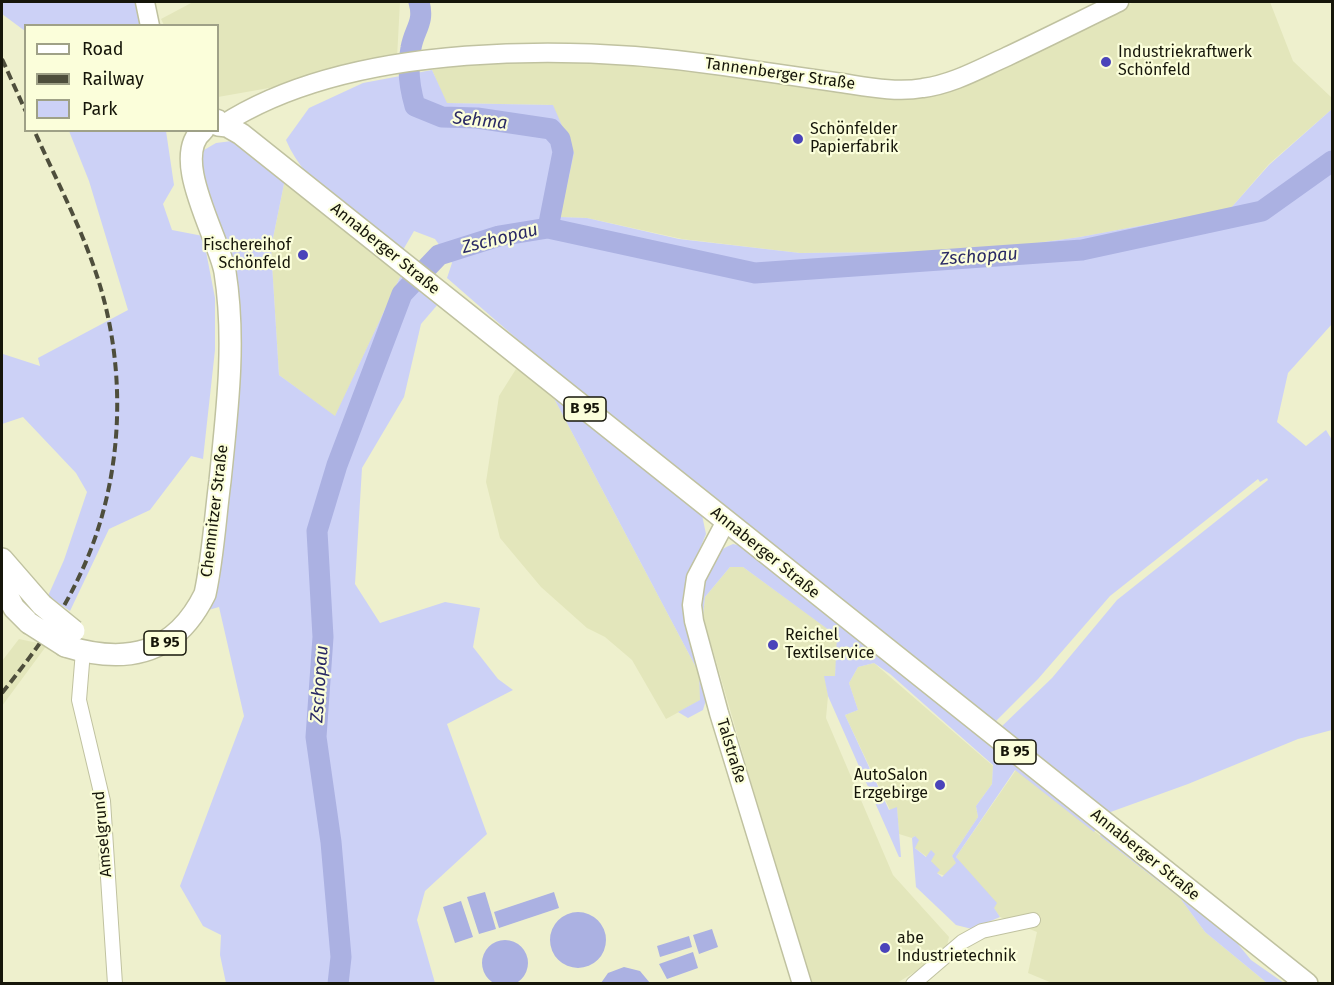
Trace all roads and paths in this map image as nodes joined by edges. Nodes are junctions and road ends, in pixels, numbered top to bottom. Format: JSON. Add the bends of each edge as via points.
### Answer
{"nodes":[{"id":1,"x":145,"y":2,"type":"edge"},
{"id":2,"x":1119,"y":2,"type":"edge"},
{"id":3,"x":150,"y":24,"type":"edge"},
{"id":4,"x":219,"y":123,"type":"edge"},
{"id":5,"x":219,"y":126,"type":"edge"},
{"id":6,"x":206,"y":132,"type":"edge"},
{"id":7,"x":726,"y":521,"type":"junction"},
{"id":8,"x":2,"y":559,"type":"edge"},
{"id":9,"x":2,"y":585,"type":"edge"},
{"id":10,"x":74,"y":643,"type":"junction"},
{"id":11,"x":1033,"y":920,"type":"dead end"},
{"id":12,"x":115,"y":984,"type":"edge"},
{"id":13,"x":802,"y":984,"type":"edge"},
{"id":14,"x":913,"y":984,"type":"edge"},
{"id":15,"x":1307,"y":984,"type":"edge"}],
"edges":[{"from":1,"to":3,"type":"main road"},
{"from":2,"to":4,"type":"main road","name":"Tannenberger Straße","via":[[968,75],[923,88],[883,89],[692,61],[510,54],[422,60],[352,72],[260,104]]},
{"from":5,"to":7,"type":"main road","name":"Annaberger Straße","number":"B 95","via":[[241,134]]},
{"from":6,"to":10,"type":"main road","name":"Chemnitzer Straße","number":"B 95","via":[[194,142],[192,171],[216,245],[218,328],[216,393],[195,576],[190,593],[172,621],[148,637],[128,642]]},
{"from":7,"to":13,"type":"main road","name":"Talstraße","via":[[696,578],[694,621]]},
{"from":7,"to":15,"type":"main road","name":"Annaberger Straße","number":"B 95"},
{"from":8,"to":10,"type":"main road","name":"Chemnitzer Straße","number":"B 95","bridge":true},
{"from":9,"to":10,"type":"main road","name":"Chemnitzer Straße","number":"B 95","bridge":true,"via":[[14,608],[29,623]]},
{"from":10,"to":12,"type":"street","name":"Amselgrund","via":[[80,700],[103,801]]},
{"from":11,"to":14,"type":"street","via":[[981,931],[962,942]]}]}
